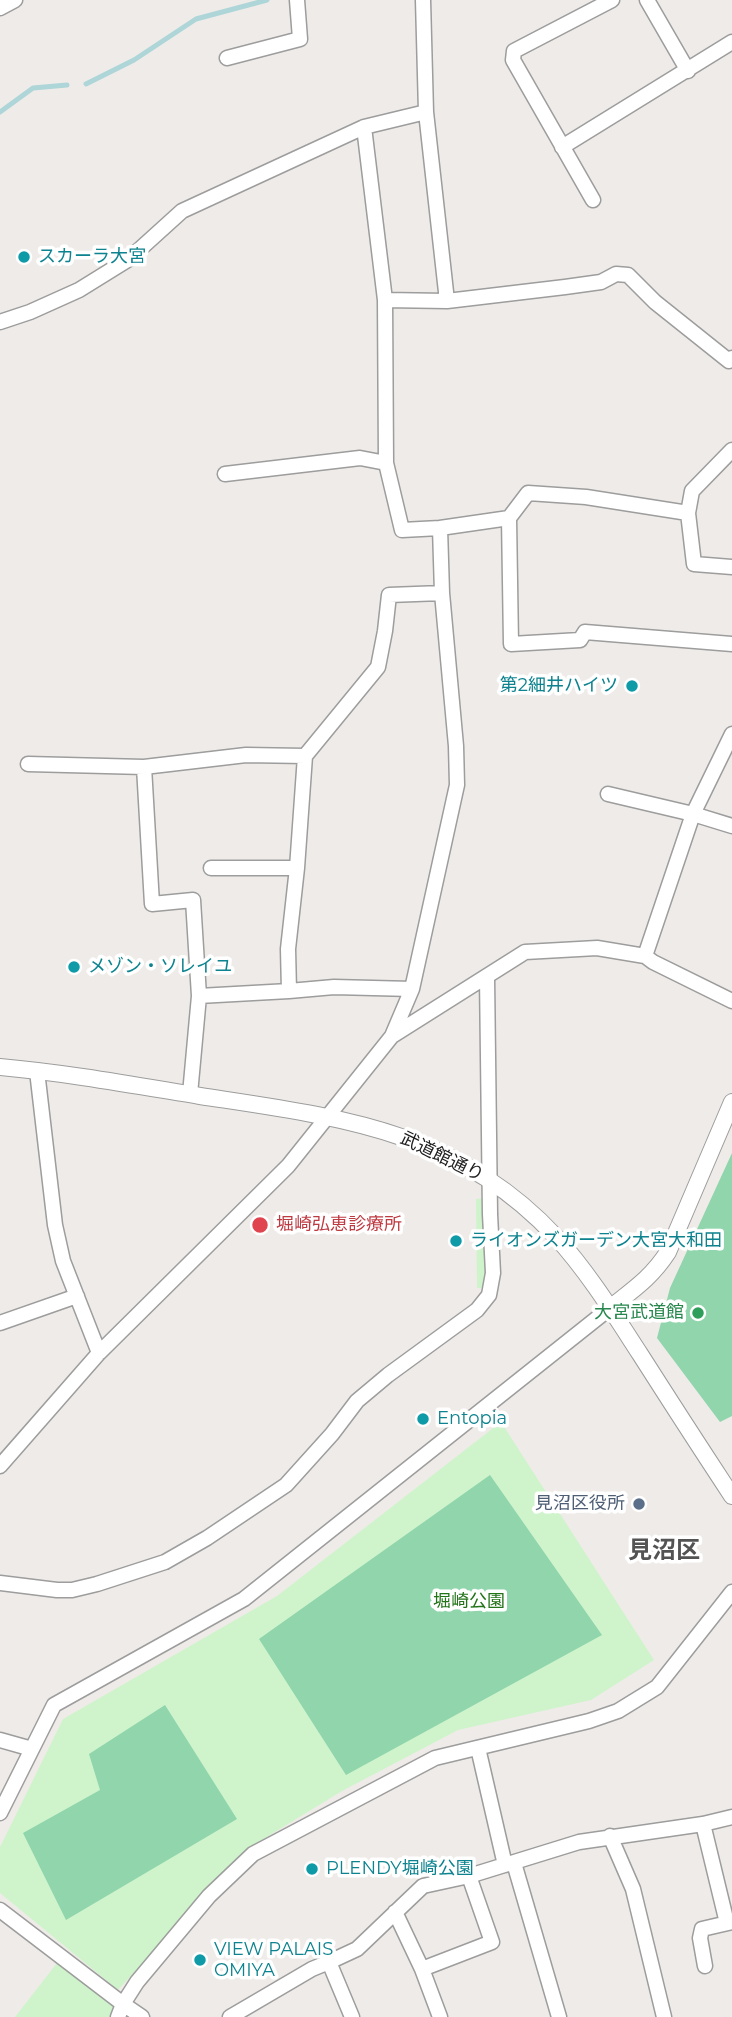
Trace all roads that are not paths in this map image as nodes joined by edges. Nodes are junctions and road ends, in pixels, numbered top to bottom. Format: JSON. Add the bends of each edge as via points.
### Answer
{"nodes":[{"id":1,"x":15,"y":0,"type":"edge"},
{"id":2,"x":297,"y":0,"type":"edge"},
{"id":3,"x":423,"y":0,"type":"edge"},
{"id":4,"x":612,"y":0,"type":"edge"},
{"id":5,"x":647,"y":0,"type":"edge"},
{"id":6,"x":0,"y":8,"type":"edge"},
{"id":7,"x":732,"y":43,"type":"edge"},
{"id":8,"x":228,"y":58,"type":"dead end"},
{"id":9,"x":688,"y":71,"type":"junction"},
{"id":10,"x":426,"y":112,"type":"junction"},
{"id":11,"x":364,"y":127,"type":"junction"},
{"id":12,"x":562,"y":147,"type":"junction"},
{"id":13,"x":593,"y":200,"type":"dead end"},
{"id":14,"x":385,"y":300,"type":"junction"},
{"id":15,"x":447,"y":301,"type":"junction"},
{"id":16,"x":0,"y":322,"type":"edge"},
{"id":17,"x":732,"y":358,"type":"edge"},
{"id":18,"x":732,"y":450,"type":"edge"},
{"id":19,"x":386,"y":463,"type":"junction"},
{"id":20,"x":225,"y":474,"type":"dead end"},
{"id":21,"x":688,"y":513,"type":"junction"},
{"id":22,"x":509,"y":518,"type":"junction"},
{"id":23,"x":440,"y":528,"type":"junction"},
{"id":24,"x":732,"y":567,"type":"edge"},
{"id":25,"x":442,"y":593,"type":"junction"},
{"id":26,"x":732,"y":644,"type":"edge"},
{"id":27,"x":732,"y":735,"type":"edge"},
{"id":28,"x":305,"y":756,"type":"junction"},
{"id":29,"x":28,"y":764,"type":"dead end"},
{"id":30,"x":144,"y":767,"type":"junction"},
{"id":31,"x":608,"y":794,"type":"dead end"},
{"id":32,"x":693,"y":814,"type":"junction"},
{"id":33,"x":732,"y":826,"type":"edge"},
{"id":34,"x":297,"y":868,"type":"junction"},
{"id":35,"x":211,"y":869,"type":"dead end"},
{"id":36,"x":645,"y":956,"type":"junction"},
{"id":37,"x":487,"y":977,"type":"junction"},
{"id":38,"x":412,"y":989,"type":"junction"},
{"id":39,"x":289,"y":991,"type":"junction"},
{"id":40,"x":199,"y":996,"type":"junction"},
{"id":41,"x":732,"y":1001,"type":"edge"},
{"id":42,"x":392,"y":1036,"type":"junction"},
{"id":43,"x":0,"y":1067,"type":"edge"},
{"id":44,"x":37,"y":1071,"type":"junction"},
{"id":45,"x":190,"y":1094,"type":"junction"},
{"id":46,"x":732,"y":1102,"type":"edge"},
{"id":47,"x":327,"y":1116,"type":"junction"},
{"id":48,"x":490,"y":1180,"type":"junction"},
{"id":49,"x":77,"y":1296,"type":"junction"},
{"id":50,"x":610,"y":1308,"type":"junction"},
{"id":51,"x":0,"y":1323,"type":"edge"},
{"id":52,"x":99,"y":1353,"type":"junction"},
{"id":53,"x":0,"y":1466,"type":"edge"},
{"id":54,"x":732,"y":1496,"type":"edge"},
{"id":55,"x":0,"y":1583,"type":"edge"},
{"id":56,"x":732,"y":1592,"type":"edge"},
{"id":57,"x":0,"y":1740,"type":"edge"},
{"id":58,"x":478,"y":1748,"type":"junction"},
{"id":59,"x":32,"y":1749,"type":"junction"},
{"id":60,"x":0,"y":1813,"type":"edge"},
{"id":61,"x":732,"y":1818,"type":"edge"},
{"id":62,"x":703,"y":1824,"type":"junction"},
{"id":63,"x":610,"y":1836,"type":"junction"},
{"id":64,"x":509,"y":1864,"type":"junction"},
{"id":65,"x":469,"y":1876,"type":"junction"},
{"id":66,"x":0,"y":1910,"type":"edge"},
{"id":67,"x":395,"y":1912,"type":"junction"},
{"id":68,"x":729,"y":1922,"type":"edge"},
{"id":69,"x":329,"y":1962,"type":"junction"},
{"id":70,"x":705,"y":1965,"type":"dead end"},
{"id":71,"x":422,"y":1969,"type":"junction"},
{"id":72,"x":120,"y":2011,"type":"edge"},
{"id":73,"x":142,"y":2017,"type":"edge"},
{"id":74,"x":230,"y":2017,"type":"edge"},
{"id":75,"x":352,"y":2017,"type":"edge"},
{"id":76,"x":440,"y":2017,"type":"edge"},
{"id":77,"x":559,"y":2017,"type":"edge"},
{"id":78,"x":664,"y":2017,"type":"edge"}],
"edges":[{"from":1,"to":6,"type":"street"},
{"from":2,"to":8,"type":"street","via":[[300,39]]},
{"from":3,"to":10,"type":"street"},
{"from":4,"to":12,"type":"street","via":[[514,51],[513,60]]},
{"from":5,"to":9,"type":"street"},
{"from":7,"to":9,"type":"street"},
{"from":9,"to":12,"type":"street"},
{"from":10,"to":11,"type":"street"},
{"from":10,"to":15,"type":"street"},
{"from":11,"to":14,"type":"street"},
{"from":11,"to":16,"type":"street","via":[[182,211],[129,259],[79,290]]},
{"from":12,"to":13,"type":"street"},
{"from":14,"to":15,"type":"street"},
{"from":14,"to":19,"type":"street"},
{"from":15,"to":17,"type":"street","via":[[628,275],[655,302],[729,361]]},
{"from":18,"to":21,"type":"street","via":[[692,491]]},
{"from":19,"to":20,"type":"street","via":[[360,458]]},
{"from":19,"to":23,"type":"street","via":[[402,530]]},
{"from":21,"to":22,"type":"street","via":[[528,493]]},
{"from":21,"to":24,"type":"street","via":[[694,564]]},
{"from":22,"to":23,"type":"street"},
{"from":22,"to":26,"type":"street","via":[[511,644],[580,640],[585,632]]},
{"from":23,"to":25,"type":"street"},
{"from":25,"to":28,"type":"street","via":[[389,595],[378,667]]},
{"from":25,"to":38,"type":"street","via":[[457,785]]},
{"from":27,"to":32,"type":"street"},
{"from":28,"to":30,"type":"street","via":[[246,755]]},
{"from":28,"to":34,"type":"street"},
{"from":29,"to":30,"type":"street"},
{"from":30,"to":40,"type":"street","via":[[152,904],[193,900]]},
{"from":31,"to":32,"type":"street"},
{"from":32,"to":33,"type":"street"},
{"from":32,"to":36,"type":"street"},
{"from":34,"to":35,"type":"street"},
{"from":34,"to":39,"type":"street","via":[[288,949]]},
{"from":36,"to":37,"type":"street","via":[[597,948],[525,952]]},
{"from":36,"to":41,"type":"street"},
{"from":37,"to":42,"type":"street"},
{"from":37,"to":48,"type":"street"},
{"from":38,"to":39,"type":"street"},
{"from":38,"to":42,"type":"street"},
{"from":39,"to":40,"type":"street"},
{"from":40,"to":45,"type":"street"},
{"from":42,"to":47,"type":"street"},
{"from":43,"to":44,"type":"street","name":"武道館通り"},
{"from":44,"to":45,"type":"street","name":"武道館通り"},
{"from":44,"to":49,"type":"street","via":[[55,1225]]},
{"from":45,"to":47,"type":"street","name":"武道館通り"},
{"from":46,"to":50,"type":"street","via":[[668,1252],[647,1279]]},
{"from":47,"to":48,"type":"street","name":"武道館通り","via":[[422,1143]]},
{"from":47,"to":52,"type":"street","via":[[288,1166]]},
{"from":48,"to":50,"type":"street","name":"武道館通り","via":[[557,1238]]},
{"from":48,"to":55,"type":"street","via":[[493,1273],[489,1295],[477,1310],[357,1401],[286,1485],[165,1562],[72,1590]]},
{"from":49,"to":51,"type":"street"},
{"from":49,"to":52,"type":"street"},
{"from":50,"to":54,"type":"street","name":"武道館通り"},
{"from":50,"to":59,"type":"street","via":[[244,1599],[54,1705]]},
{"from":52,"to":53,"type":"street"},
{"from":56,"to":58,"type":"street","via":[[657,1687],[618,1711]]},
{"from":57,"to":59,"type":"street"},
{"from":58,"to":64,"type":"street"},
{"from":58,"to":72,"type":"street","via":[[435,1758],[253,1854],[209,1896],[137,1982]]},
{"from":59,"to":60,"type":"street"},
{"from":61,"to":62,"type":"street"},
{"from":62,"to":63,"type":"street"},
{"from":62,"to":68,"type":"street"},
{"from":63,"to":64,"type":"street"},
{"from":63,"to":78,"type":"street","via":[[633,1889]]},
{"from":64,"to":65,"type":"street"},
{"from":64,"to":77,"type":"street"},
{"from":65,"to":67,"type":"street","via":[[423,1886]]},
{"from":65,"to":71,"type":"street","via":[[492,1942]]},
{"from":66,"to":72,"type":"street"},
{"from":67,"to":69,"type":"street","via":[[356,1948]]},
{"from":67,"to":71,"type":"street"},
{"from":68,"to":70,"type":"street","via":[[702,1929]]},
{"from":69,"to":74,"type":"street"},
{"from":69,"to":75,"type":"street"},
{"from":71,"to":76,"type":"street"},
{"from":72,"to":73,"type":"street"}]}
